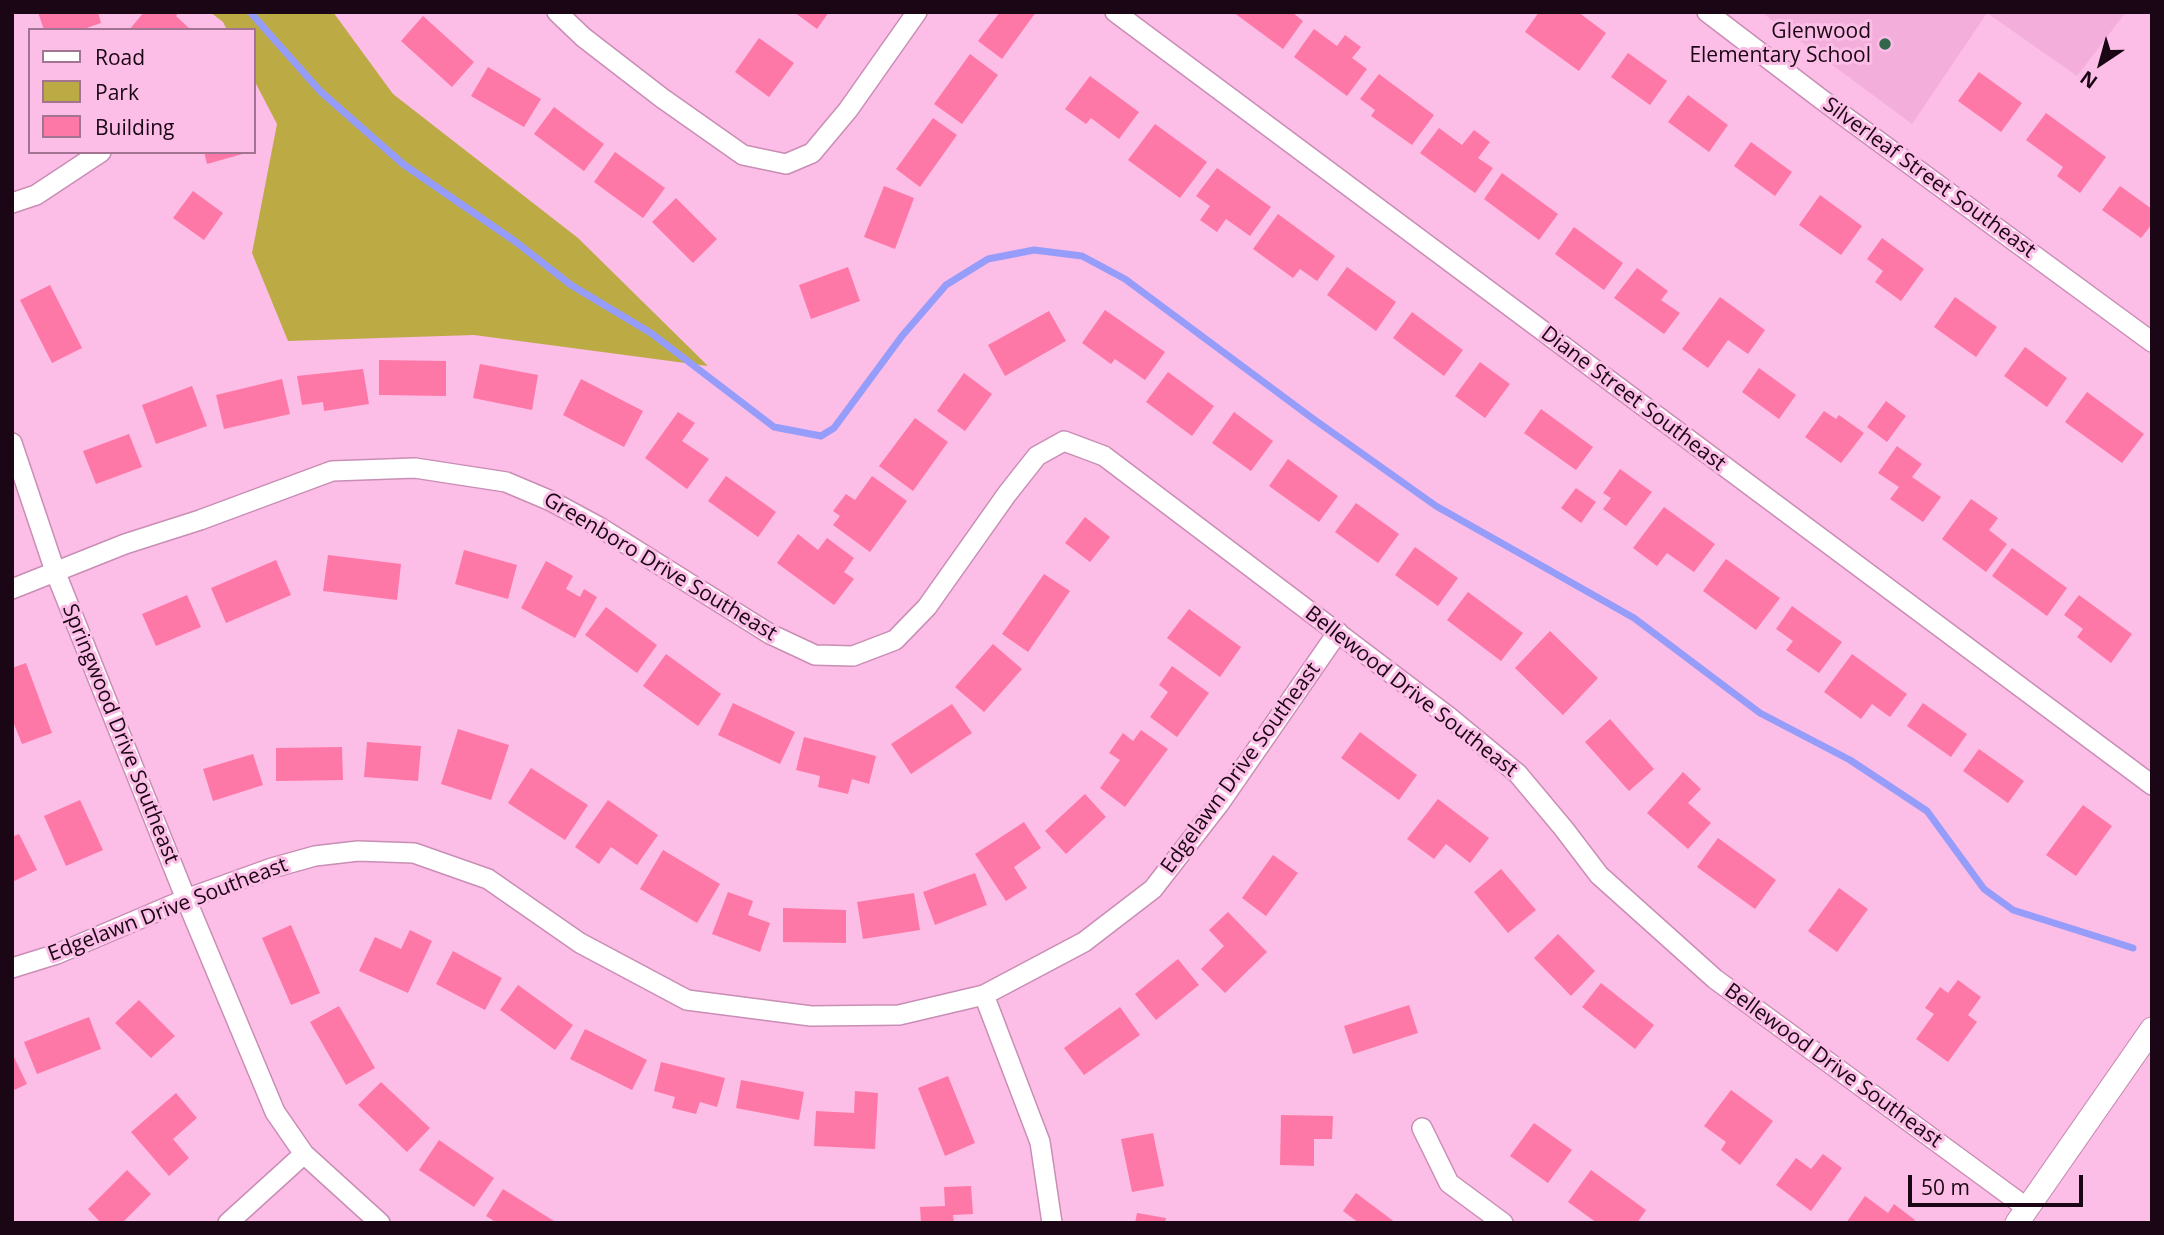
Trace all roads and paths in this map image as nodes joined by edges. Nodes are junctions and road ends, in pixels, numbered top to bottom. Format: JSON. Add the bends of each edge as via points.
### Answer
{"nodes":[{"id":1,"x":557,"y":12,"type":"edge"},
{"id":2,"x":917,"y":12,"type":"edge"},
{"id":3,"x":1115,"y":12,"type":"edge"},
{"id":4,"x":1707,"y":12,"type":"edge"},
{"id":5,"x":98,"y":154,"type":"edge"},
{"id":6,"x":12,"y":204,"type":"edge"},
{"id":7,"x":2152,"y":342,"type":"edge"},
{"id":8,"x":1065,"y":441,"type":"joint"},
{"id":9,"x":12,"y":443,"type":"edge"},
{"id":10,"x":55,"y":571,"type":"junction"},
{"id":11,"x":12,"y":589,"type":"edge"},
{"id":12,"x":1338,"y":632,"type":"junction"},
{"id":13,"x":2152,"y":785,"type":"edge"},
{"id":14,"x":186,"y":899,"type":"junction"},
{"id":15,"x":12,"y":968,"type":"edge"},
{"id":16,"x":984,"y":995,"type":"junction"},
{"id":17,"x":2152,"y":1029,"type":"edge"},
{"id":18,"x":1422,"y":1128,"type":"dead end"},
{"id":19,"x":304,"y":1154,"type":"junction"},
{"id":20,"x":2022,"y":1215,"type":"edge"},
{"id":21,"x":228,"y":1223,"type":"edge"},
{"id":22,"x":380,"y":1223,"type":"edge"},
{"id":23,"x":1052,"y":1223,"type":"edge"},
{"id":24,"x":1503,"y":1223,"type":"edge"}],
"edges":[{"from":1,"to":2,"type":"street","via":[[662,98],[743,155],[786,164],[812,153]]},
{"from":3,"to":13,"type":"street","name":"Diane Street Southeast"},
{"from":4,"to":7,"type":"street","name":"Silverleaf Street Southeast"},
{"from":5,"to":6,"type":"street","via":[[36,195]]},
{"from":8,"to":10,"type":"street","name":"Greenboro Drive Southeast","via":[[1037,456],[927,607],[895,640],[853,656],[815,655],[770,634],[551,501],[506,482],[415,468],[332,471]]},
{"from":8,"to":12,"type":"street","name":"Bellewood Drive Southeast","via":[[1104,456]]},
{"from":9,"to":10,"type":"street","name":"Springwood Drive Southeast"},
{"from":10,"to":11,"type":"street","name":"Greenboro Drive Southeast"},
{"from":10,"to":14,"type":"street","name":"Springwood Drive Southeast"},
{"from":12,"to":16,"type":"street","name":"Edgelawn Drive Southeast","via":[[1219,804],[1153,889],[1084,942]]},
{"from":12,"to":20,"type":"street","name":"Bellewood Drive Southeast","via":[[1518,774],[1599,875],[1715,979]]},
{"from":14,"to":15,"type":"street","name":"Edgelawn Drive Southeast","via":[[57,954]]},
{"from":14,"to":16,"type":"street","name":"Edgelawn Drive Southeast","via":[[315,856],[358,851],[415,853],[488,879],[580,943],[687,1000],[811,1016],[899,1014]]},
{"from":14,"to":19,"type":"street","name":"Springwood Drive Southeast","via":[[275,1112]]},
{"from":16,"to":23,"type":"street","via":[[1040,1142]]},
{"from":17,"to":20,"type":"street"},
{"from":18,"to":24,"type":"street","via":[[1449,1182]]},
{"from":19,"to":21,"type":"street"},
{"from":19,"to":22,"type":"street","name":"Springwood Drive Southeast"}]}
